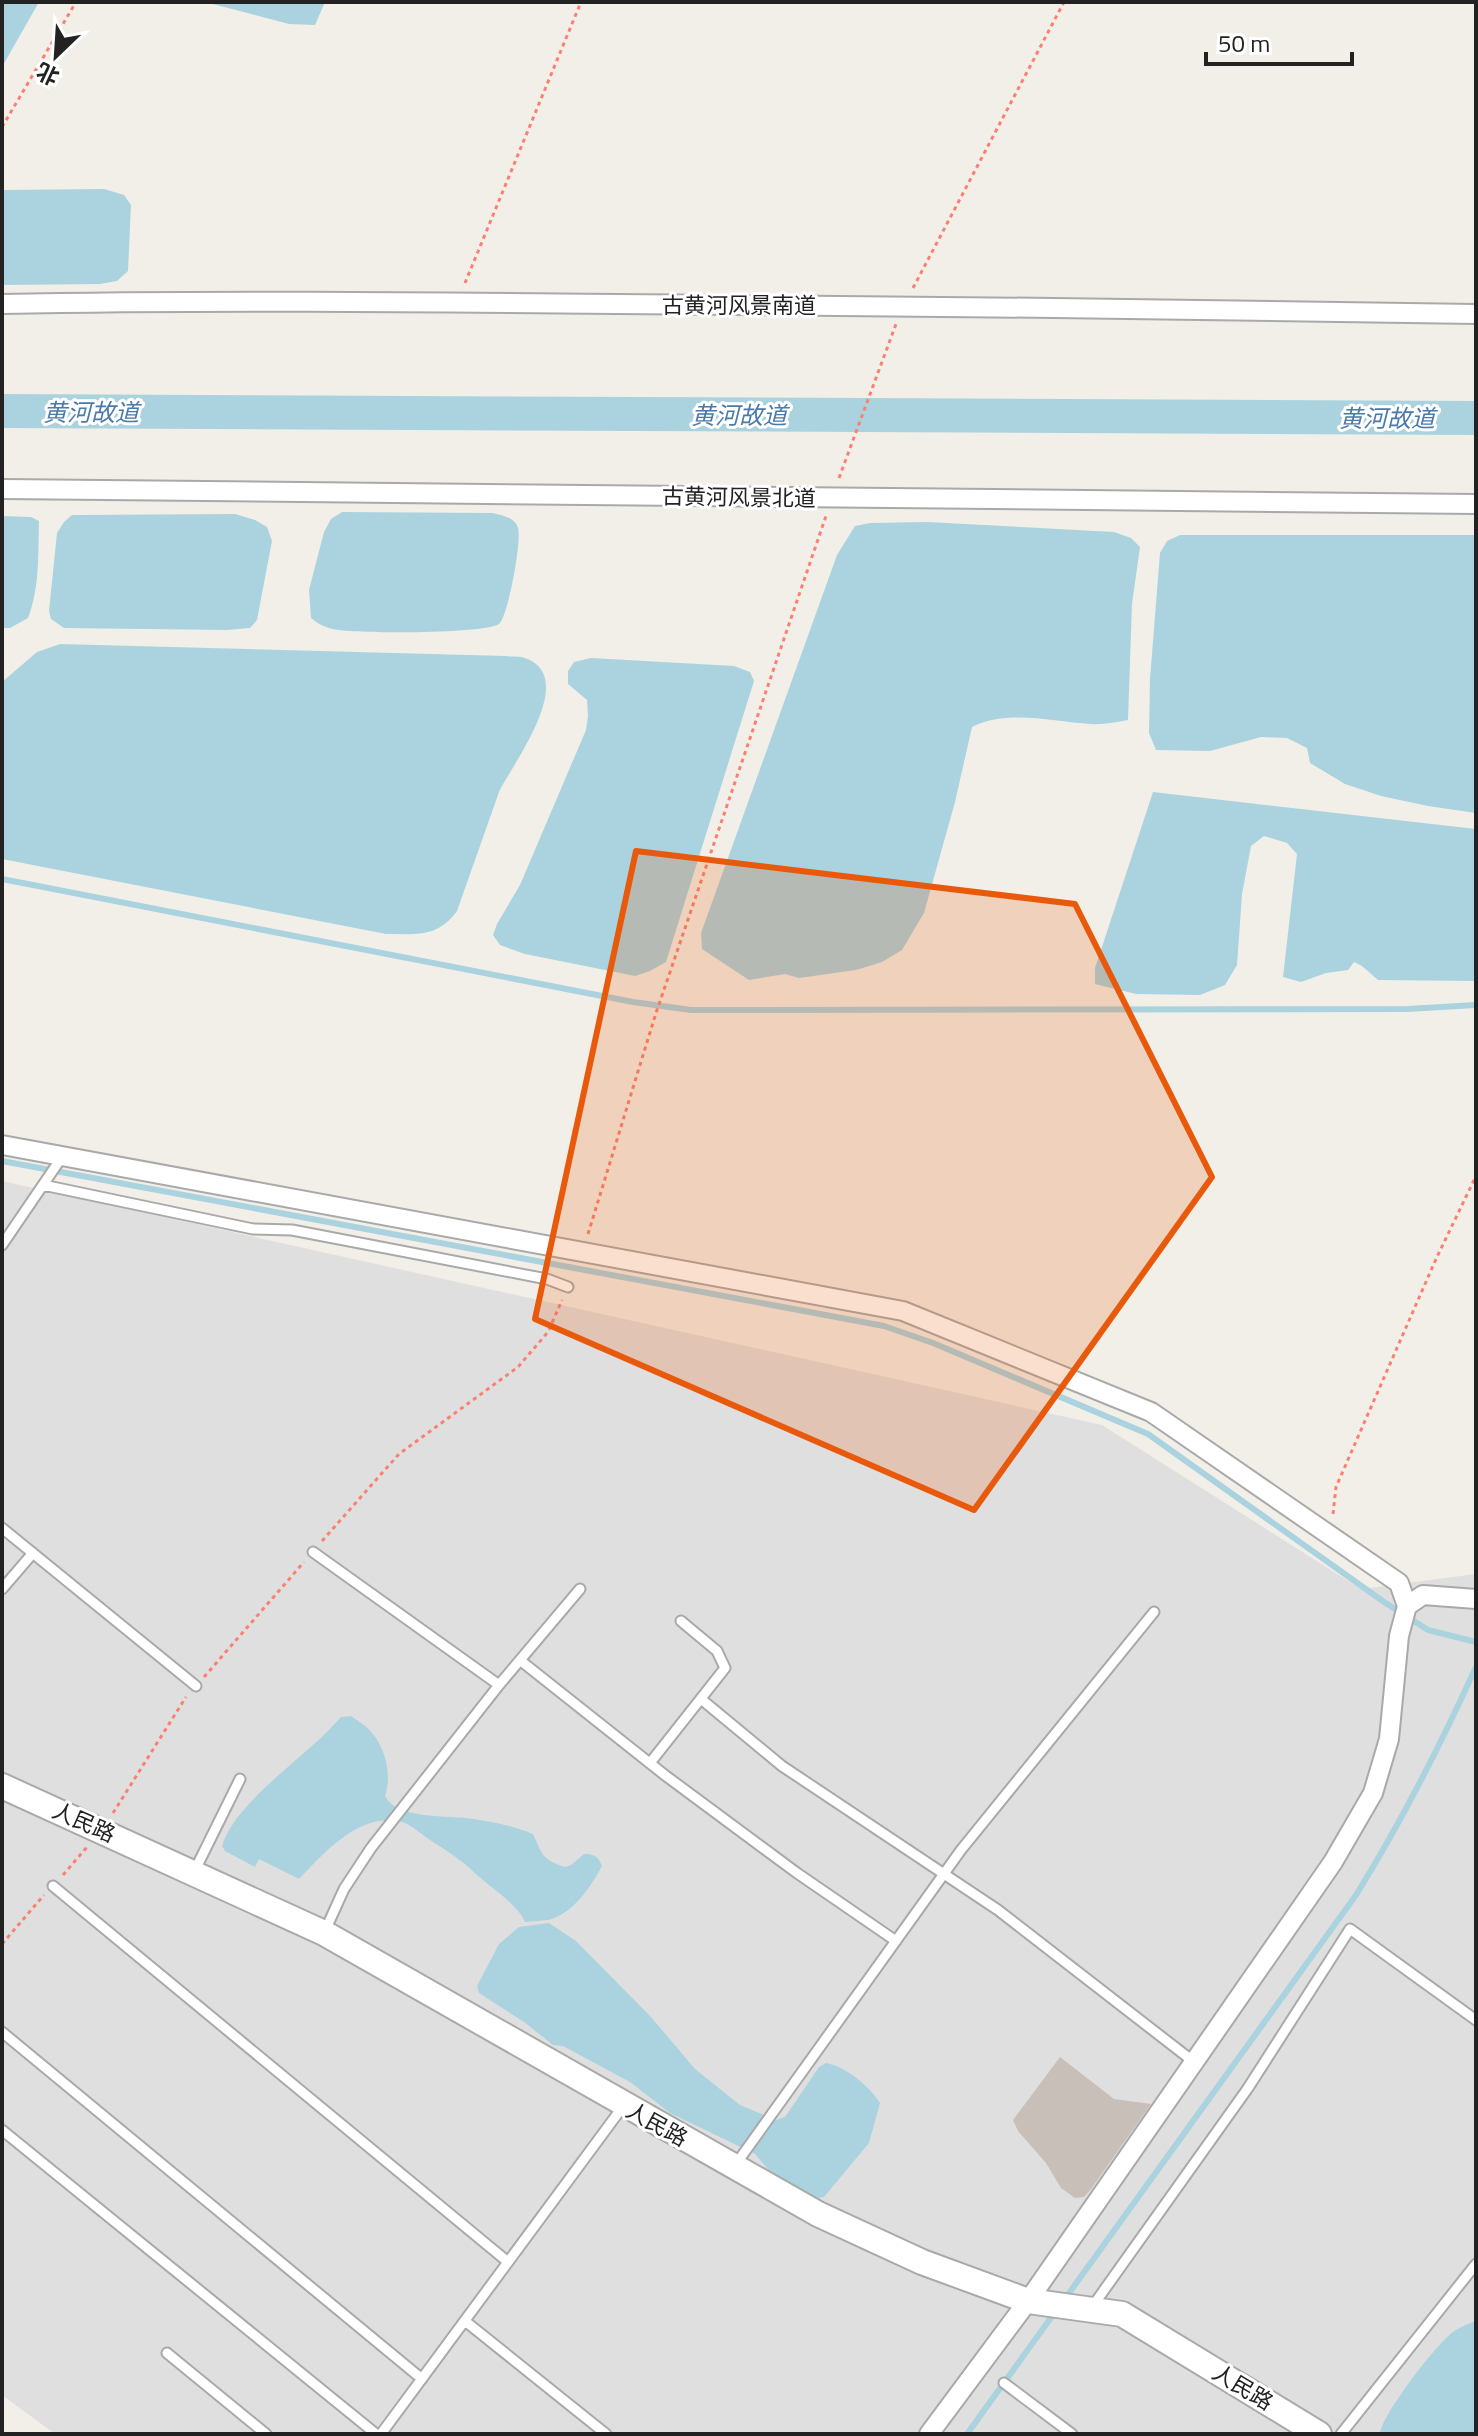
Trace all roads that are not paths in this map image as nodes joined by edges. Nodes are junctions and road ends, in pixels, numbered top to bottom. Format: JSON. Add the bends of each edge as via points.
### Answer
{"nodes":[{"id":1,"x":2,"y":304,"type":"edge"},
{"id":2,"x":1476,"y":314,"type":"edge"},
{"id":3,"x":2,"y":489,"type":"edge"},
{"id":4,"x":1476,"y":504,"type":"edge"},
{"id":5,"x":2,"y":1145,"type":"edge"},
{"id":6,"x":60,"y":1159,"type":"junction"},
{"id":7,"x":45,"y":1182,"type":"junction"},
{"id":8,"x":2,"y":1245,"type":"edge"},
{"id":9,"x":568,"y":1287,"type":"road end"},
{"id":10,"x":2,"y":1528,"type":"edge"},
{"id":11,"x":313,"y":1552,"type":"road end"},
{"id":12,"x":33,"y":1553,"type":"junction"},
{"id":13,"x":2,"y":1589,"type":"edge"},
{"id":14,"x":580,"y":1589,"type":"dead end"},
{"id":15,"x":1476,"y":1599,"type":"edge"},
{"id":16,"x":1154,"y":1612,"type":"dead end"},
{"id":17,"x":1405,"y":1612,"type":"junction"},
{"id":18,"x":681,"y":1621,"type":"dead end"},
{"id":19,"x":521,"y":1661,"type":"junction"},
{"id":20,"x":499,"y":1685,"type":"junction"},
{"id":21,"x":196,"y":1686,"type":"road end"},
{"id":22,"x":701,"y":1699,"type":"junction"},
{"id":23,"x":650,"y":1763,"type":"junction"},
{"id":24,"x":240,"y":1779,"type":"dead end"},
{"id":25,"x":2,"y":1786,"type":"edge"},
{"id":26,"x":194,"y":1872,"type":"junction"},
{"id":27,"x":944,"y":1873,"type":"junction"},
{"id":28,"x":53,"y":1886,"type":"road end"},
{"id":29,"x":324,"y":1933,"type":"junction"},
{"id":30,"x":896,"y":1941,"type":"junction"},
{"id":31,"x":1476,"y":2020,"type":"edge"},
{"id":32,"x":2,"y":2032,"type":"edge"},
{"id":33,"x":1194,"y":2062,"type":"junction"},
{"id":34,"x":624,"y":2105,"type":"junction"},
{"id":35,"x":2,"y":2130,"type":"edge"},
{"id":36,"x":734,"y":2167,"type":"junction"},
{"id":37,"x":508,"y":2262,"type":"junction"},
{"id":38,"x":1476,"y":2264,"type":"edge"},
{"id":39,"x":1060,"y":2305,"type":"junction"},
{"id":40,"x":465,"y":2321,"type":"junction"},
{"id":41,"x":167,"y":2353,"type":"dead end"},
{"id":42,"x":422,"y":2379,"type":"junction"},
{"id":43,"x":1004,"y":2383,"type":"dead end"},
{"id":44,"x":266,"y":2434,"type":"edge"},
{"id":45,"x":379,"y":2434,"type":"edge"},
{"id":46,"x":606,"y":2434,"type":"edge"},
{"id":47,"x":929,"y":2434,"type":"edge"},
{"id":48,"x":1072,"y":2434,"type":"edge"},
{"id":49,"x":1319,"y":2434,"type":"edge"},
{"id":50,"x":1341,"y":2434,"type":"edge"}],
"edges":[{"from":1,"to":2,"type":"street","name":"古黄河风景南道","via":[[464,303]]},
{"from":3,"to":4,"type":"street","name":"古黄河风景北道","via":[[834,490]]},
{"from":5,"to":6,"type":"street"},
{"from":6,"to":7,"type":"lane"},
{"from":6,"to":17,"type":"street","via":[[903,1311],[1151,1412],[1399,1583]]},
{"from":7,"to":8,"type":"lane"},
{"from":7,"to":9,"type":"lane","via":[[253,1229],[292,1230]]},
{"from":10,"to":12,"type":"lane"},
{"from":11,"to":20,"type":"lane"},
{"from":12,"to":13,"type":"lane"},
{"from":12,"to":21,"type":"lane"},
{"from":14,"to":19,"type":"lane"},
{"from":15,"to":17,"type":"street","via":[[1423,1595]]},
{"from":16,"to":27,"type":"lane"},
{"from":17,"to":33,"type":"street","via":[[1389,1739],[1373,1793],[1333,1862]]},
{"from":18,"to":22,"type":"lane","via":[[717,1651],[725,1668]]},
{"from":19,"to":20,"type":"lane"},
{"from":19,"to":23,"type":"lane"},
{"from":20,"to":29,"type":"lane","via":[[371,1848]]},
{"from":22,"to":23,"type":"lane"},
{"from":22,"to":27,"type":"lane","via":[[782,1766]]},
{"from":23,"to":30,"type":"lane"},
{"from":24,"to":26,"type":"lane"},
{"from":25,"to":26,"type":"street","name":"人民路"},
{"from":26,"to":29,"type":"street","name":"人民路"},
{"from":27,"to":30,"type":"lane"},
{"from":27,"to":33,"type":"lane"},
{"from":28,"to":37,"type":"lane"},
{"from":29,"to":34,"type":"street","name":"人民路"},
{"from":30,"to":36,"type":"lane"},
{"from":31,"to":39,"type":"lane","via":[[1350,1929],[1248,2088]]},
{"from":32,"to":42,"type":"lane"},
{"from":33,"to":39,"type":"street"},
{"from":34,"to":36,"type":"street","name":"人民路"},
{"from":34,"to":37,"type":"lane"},
{"from":35,"to":45,"type":"lane"},
{"from":36,"to":39,"type":"street","name":"人民路","via":[[909,2256]]},
{"from":37,"to":40,"type":"lane"},
{"from":38,"to":50,"type":"lane"},
{"from":39,"to":47,"type":"street"},
{"from":39,"to":49,"type":"street","name":"人民路","via":[[1122,2314]]},
{"from":40,"to":42,"type":"lane"},
{"from":40,"to":46,"type":"lane"},
{"from":41,"to":44,"type":"lane"},
{"from":42,"to":45,"type":"lane"},
{"from":43,"to":48,"type":"lane"}]}
